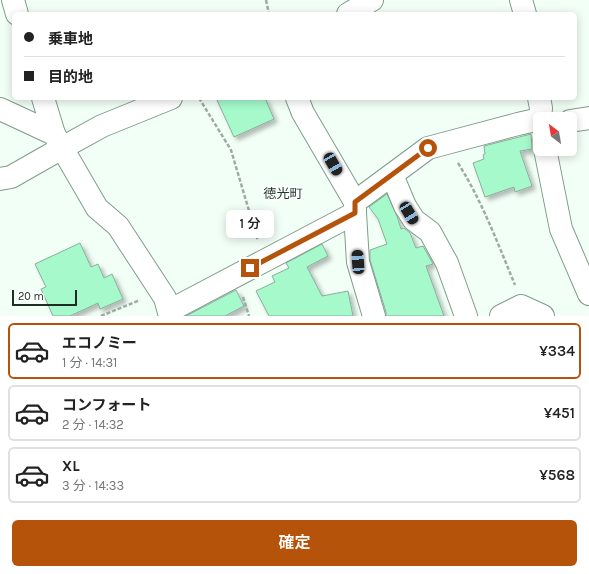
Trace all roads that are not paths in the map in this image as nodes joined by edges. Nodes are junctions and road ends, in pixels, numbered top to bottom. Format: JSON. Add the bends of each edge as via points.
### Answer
{"nodes":[{"id":1,"x":13,"y":0,"type":"edge"},
{"id":2,"x":372,"y":0,"type":"edge"},
{"id":3,"x":521,"y":0,"type":"edge"},
{"id":4,"x":16,"y":12,"type":"edge"},
{"id":5,"x":351,"y":12,"type":"edge"},
{"id":6,"x":524,"y":12,"type":"edge"},
{"id":7,"x":44,"y":100,"type":"edge"},
{"id":8,"x":166,"y":100,"type":"edge"},
{"id":9,"x":298,"y":100,"type":"edge"},
{"id":10,"x":539,"y":100,"type":"edge"},
{"id":11,"x":0,"y":109,"type":"edge"},
{"id":12,"x":541,"y":112,"type":"edge"},
{"id":13,"x":589,"y":118,"type":"edge"},
{"id":14,"x":577,"y":120,"type":"edge"},
{"id":15,"x":533,"y":121,"type":"edge"},
{"id":16,"x":58,"y":141,"type":"junction"},
{"id":17,"x":546,"y":156,"type":"edge"},
{"id":18,"x":392,"y":175,"type":"junction"},
{"id":19,"x":0,"y":179,"type":"edge"},
{"id":20,"x":355,"y":208,"type":"junction"},
{"id":21,"x":589,"y":294,"type":"edge"},
{"id":22,"x":169,"y":313,"type":"edge"},
{"id":23,"x":374,"y":316,"type":"edge"},
{"id":24,"x":466,"y":316,"type":"edge"},
{"id":25,"x":501,"y":316,"type":"edge"},
{"id":26,"x":543,"y":316,"type":"edge"}],
"edges":[{"from":1,"to":4,"type":"street"},
{"from":2,"to":5,"type":"street"},
{"from":3,"to":6,"type":"street"},
{"from":7,"to":16,"type":"street"},
{"from":8,"to":16,"type":"street"},
{"from":9,"to":20,"type":"street"},
{"from":10,"to":12,"type":"street"},
{"from":11,"to":16,"type":"street"},
{"from":13,"to":14,"type":"street"},
{"from":15,"to":18,"type":"street","via":[[428,148]]},
{"from":16,"to":19,"type":"street","via":[[12,177]]},
{"from":16,"to":22,"type":"street","via":[[98,208],[118,226],[165,298]]},
{"from":17,"to":21,"type":"street","via":[[561,229]]},
{"from":18,"to":20,"type":"street"},
{"from":18,"to":24,"type":"street","via":[[405,206],[414,220],[430,232],[447,263]]},
{"from":20,"to":22,"type":"street"},
{"from":20,"to":23,"type":"street","via":[[358,262]]},
{"from":25,"to":26,"type":"street","via":[[521,306]]}]}
